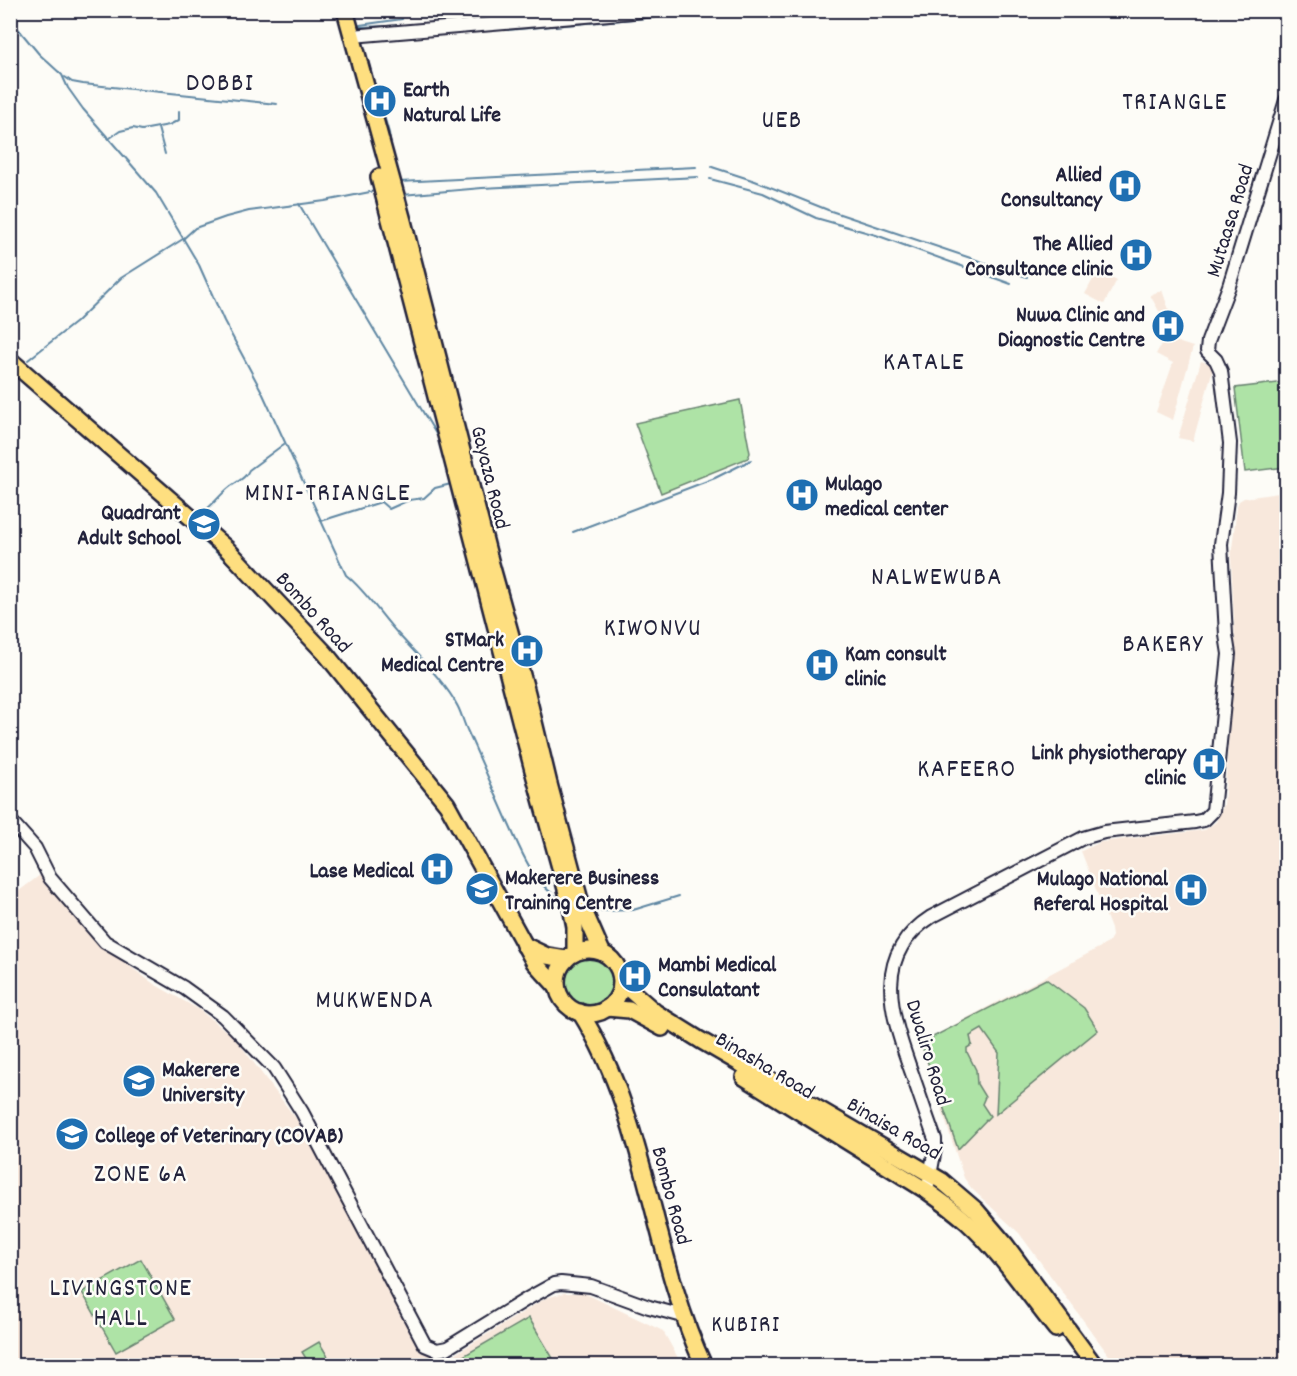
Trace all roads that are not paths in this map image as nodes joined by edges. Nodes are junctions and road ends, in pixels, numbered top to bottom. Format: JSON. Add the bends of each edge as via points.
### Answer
{"nodes":[{"id":1,"x":335,"y":10,"type":"edge"},
{"id":2,"x":345,"y":10,"type":"edge"},
{"id":3,"x":656,"y":10,"type":"edge"},
{"id":4,"x":352,"y":36,"type":"junction"},
{"id":5,"x":1287,"y":100,"type":"edge"},
{"id":6,"x":1207,"y":351,"type":"joint"},
{"id":7,"x":10,"y":360,"type":"edge"},
{"id":8,"x":10,"y":819,"type":"edge"},
{"id":9,"x":524,"y":945,"type":"junction"},
{"id":10,"x":603,"y":952,"type":"junction"},
{"id":11,"x":570,"y":956,"type":"junction"},
{"id":12,"x":622,"y":983,"type":"junction"},
{"id":13,"x":557,"y":987,"type":"junction"},
{"id":14,"x":604,"y":1010,"type":"junction"},
{"id":15,"x":580,"y":1012,"type":"junction"},
{"id":16,"x":595,"y":1036,"type":"junction"},
{"id":17,"x":929,"y":1173,"type":"junction"},
{"id":18,"x":927,"y":1191,"type":"junction"},
{"id":19,"x":683,"y":1316,"type":"junction"},
{"id":20,"x":704,"y":1365,"type":"edge"},
{"id":21,"x":1082,"y":1365,"type":"edge"},
{"id":22,"x":1095,"y":1365,"type":"edge"}],
"edges":[{"from":1,"to":11,"type":"main road","name":"Gayaza Road","via":[[571,907],[575,927]]},
{"from":2,"to":4,"type":"main road","name":"Gayaza Road"},
{"from":3,"to":4,"type":"street"},
{"from":4,"to":10,"type":"main road","name":"Gayaza Road","via":[[581,904]]},
{"from":5,"to":6,"type":"street","name":"Mutaasa Road"},
{"from":6,"to":17,"type":"street","name":"Dwaliro Road","via":[[1221,371],[1230,443],[1221,544],[1229,654],[1213,811],[1204,820],[1104,832],[1071,844],[931,917],[908,937],[897,954],[890,980],[891,999],[901,1043],[935,1139]]},
{"from":7,"to":9,"type":"main road","name":"Bombo Road","via":[[227,549],[325,653],[447,804]]},
{"from":8,"to":19,"type":"street","via":[[35,848],[50,878],[105,942],[223,1016],[274,1068],[307,1120],[425,1345],[437,1350],[447,1348],[561,1283],[591,1286]]},
{"from":9,"to":11,"type":"main road","via":[[547,956]]},
{"from":9,"to":13,"type":"main road","name":"Bombo Road","via":[[538,969]]},
{"from":10,"to":11,"type":"main road","via":[[589,949]]},
{"from":10,"to":12,"type":"main road","via":[[618,967]]},
{"from":11,"to":13,"type":"main road","via":[[560,967]]},
{"from":12,"to":14,"type":"main road","via":[[618,997]]},
{"from":12,"to":17,"type":"main road","name":"Binaisa Road","via":[[682,1029]]},
{"from":13,"to":15,"type":"main road","via":[[567,1005]]},
{"from":14,"to":15,"type":"main road"},
{"from":14,"to":16,"type":"main road"},
{"from":14,"to":18,"type":"main road","name":"Binasha Road","via":[[624,1009],[646,1018]]},
{"from":15,"to":16,"type":"main road","name":"Bombo Road"},
{"from":16,"to":19,"type":"main road","name":"Bombo Road","via":[[633,1132]]},
{"from":17,"to":18,"type":"street","name":"Dwaliro Road"},
{"from":17,"to":22,"type":"main road","name":"Binaisa Road","via":[[976,1210]]},
{"from":18,"to":21,"type":"main road","name":"Binaisa Road","via":[[967,1222],[997,1254]]},
{"from":19,"to":20,"type":"main road","name":"Bombo Road"}]}
